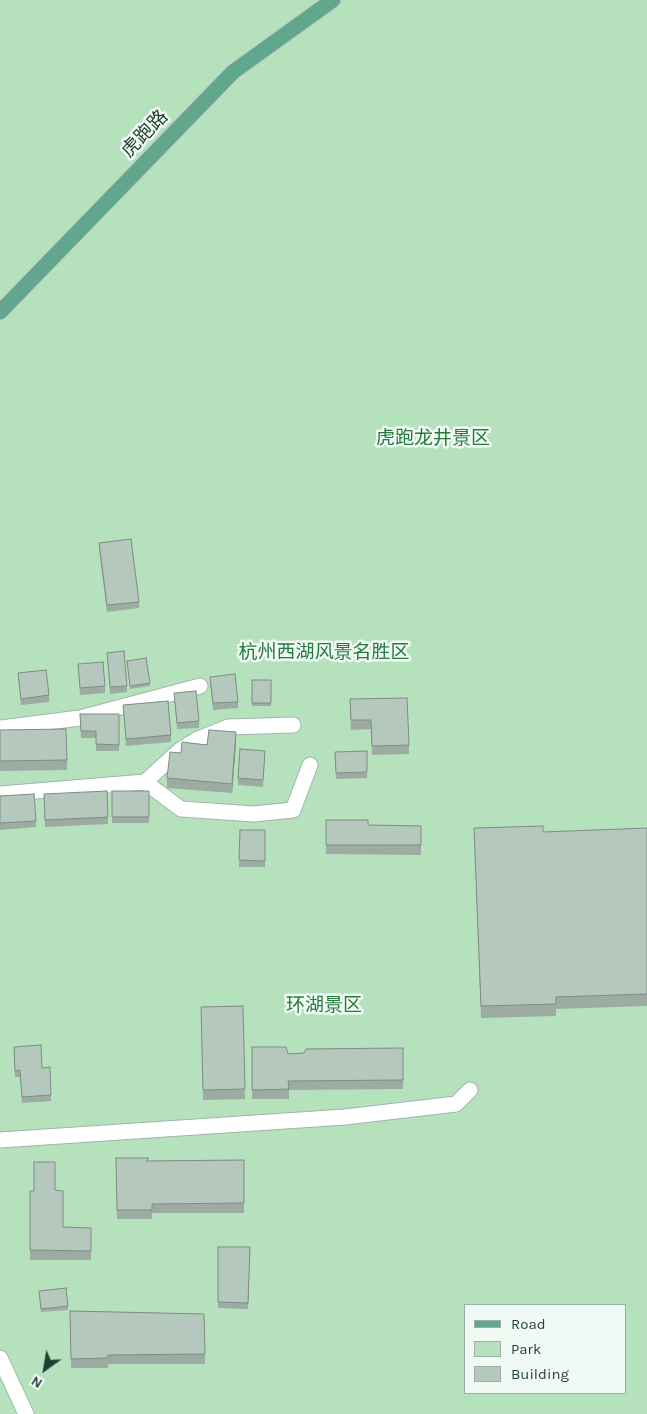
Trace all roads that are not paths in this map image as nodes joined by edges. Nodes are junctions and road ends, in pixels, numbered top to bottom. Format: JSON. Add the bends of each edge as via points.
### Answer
{"nodes":[{"id":1,"x":332,"y":0,"type":"edge"},
{"id":2,"x":0,"y":312,"type":"edge"},
{"id":3,"x":200,"y":686,"type":"dead end"},
{"id":4,"x":293,"y":725,"type":"dead end"},
{"id":5,"x":0,"y":728,"type":"edge"},
{"id":6,"x":310,"y":765,"type":"dead end"},
{"id":7,"x":145,"y":782,"type":"junction"},
{"id":8,"x":0,"y":794,"type":"edge"},
{"id":9,"x":470,"y":1090,"type":"dead end"},
{"id":10,"x":0,"y":1140,"type":"edge"},
{"id":11,"x":0,"y":1358,"type":"edge"},
{"id":12,"x":26,"y":1414,"type":"edge"}],
"edges":[{"from":1,"to":2,"type":"main road","name":"虎跑路","via":[[232,72]]},
{"from":3,"to":5,"type":"street","via":[[80,718]]},
{"from":4,"to":7,"type":"street","via":[[228,727],[180,750]]},
{"from":6,"to":7,"type":"street","via":[[293,810],[284,811],[254,814],[181,809]]},
{"from":7,"to":8,"type":"street"},
{"from":9,"to":10,"type":"street","via":[[456,1104],[345,1117]]},
{"from":11,"to":12,"type":"street"}]}
